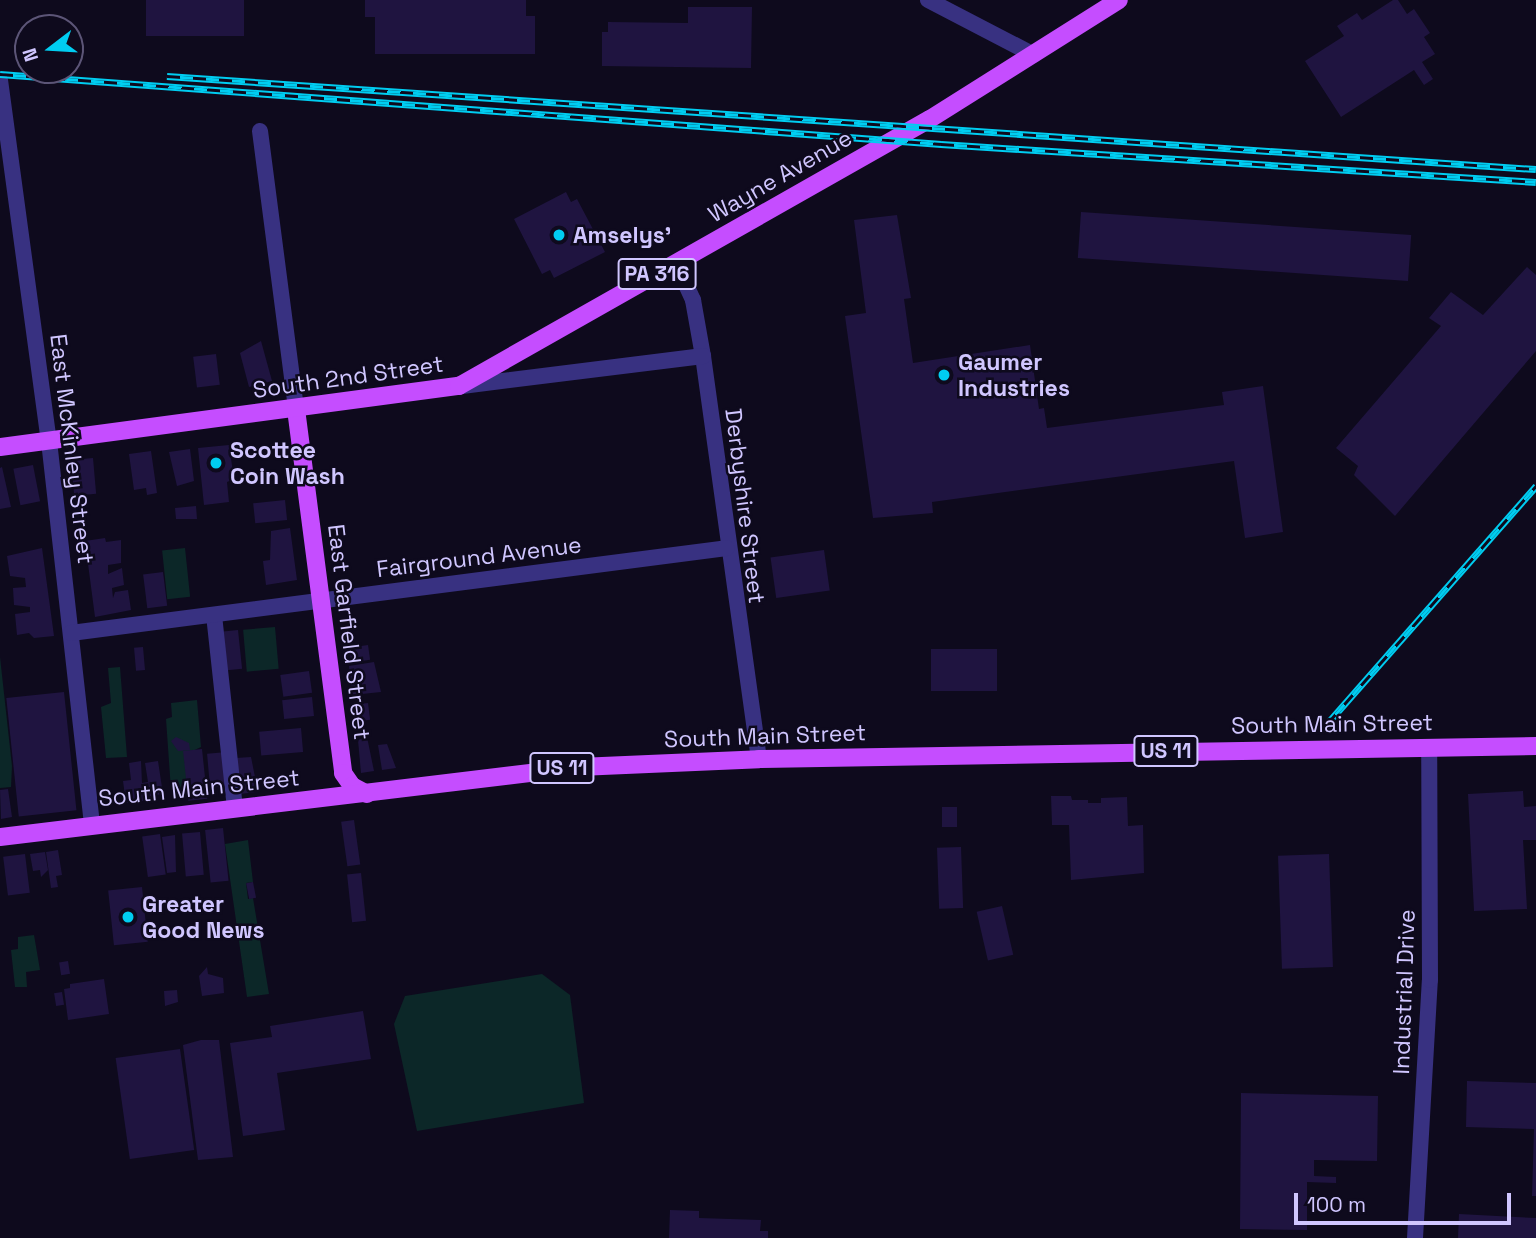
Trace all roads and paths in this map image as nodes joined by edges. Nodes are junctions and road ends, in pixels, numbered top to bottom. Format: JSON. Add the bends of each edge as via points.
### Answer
{"nodes":[{"id":1,"x":928,"y":0,"type":"edge"},
{"id":2,"x":1119,"y":0,"type":"edge"},
{"id":3,"x":1034,"y":55,"type":"junction"},
{"id":4,"x":0,"y":80,"type":"edge"},
{"id":5,"x":260,"y":131,"type":"dead end"},
{"id":6,"x":676,"y":263,"type":"junction"},
{"id":7,"x":703,"y":356,"type":"junction"},
{"id":8,"x":459,"y":386,"type":"junction"},
{"id":9,"x":296,"y":409,"type":"junction"},
{"id":10,"x":49,"y":441,"type":"junction"},
{"id":11,"x":0,"y":447,"type":"edge"},
{"id":12,"x":727,"y":548,"type":"junction"},
{"id":13,"x":321,"y":601,"type":"junction"},
{"id":14,"x":214,"y":615,"type":"junction"},
{"id":15,"x":71,"y":633,"type":"junction"},
{"id":16,"x":1536,"y":746,"type":"edge"},
{"id":17,"x":1429,"y":747,"type":"junction"},
{"id":18,"x":758,"y":759,"type":"junction"},
{"id":19,"x":343,"y":773,"type":"junction"},
{"id":20,"x":367,"y":794,"type":"junction"},
{"id":21,"x":329,"y":798,"type":"junction"},
{"id":22,"x":235,"y":808,"type":"junction"},
{"id":23,"x":92,"y":825,"type":"junction"},
{"id":24,"x":0,"y":838,"type":"edge"},
{"id":25,"x":1415,"y":1238,"type":"edge"}],
"edges":[{"from":1,"to":3,"type":"street"},
{"from":2,"to":3,"type":"main road","name":"Wayne Avenue","number":"PA 316"},
{"from":3,"to":6,"type":"main road","name":"Wayne Avenue","number":"PA 316"},
{"from":4,"to":10,"type":"street","name":"East McKinley Street"},
{"from":5,"to":9,"type":"street","name":"East Garfield Street"},
{"from":6,"to":7,"type":"street","name":"Derbyshire Street","via":[[693,300]]},
{"from":6,"to":8,"type":"main road","name":"Wayne Avenue","number":"PA 316"},
{"from":7,"to":8,"type":"street","name":"South 2nd Street"},
{"from":7,"to":12,"type":"street","name":"Derbyshire Street"},
{"from":8,"to":9,"type":"main road","name":"South 2nd Street","number":"PA 316"},
{"from":9,"to":10,"type":"main road","name":"South 2nd Street"},
{"from":9,"to":13,"type":"main road","name":"East Garfield Street"},
{"from":10,"to":11,"type":"main road","name":"South 2nd Street"},
{"from":10,"to":15,"type":"street","name":"East McKinley Street"},
{"from":12,"to":13,"type":"street","name":"Fairground Avenue"},
{"from":12,"to":18,"type":"street","name":"Derbyshire Street"},
{"from":13,"to":14,"type":"street","name":"Fairground Avenue"},
{"from":13,"to":19,"type":"main road","name":"East Garfield Street"},
{"from":14,"to":15,"type":"street","name":"Fairground Avenue"},
{"from":14,"to":22,"type":"street"},
{"from":15,"to":23,"type":"street","name":"East McKinley Street"},
{"from":16,"to":17,"type":"main road","name":"South Main Street","number":"US 11"},
{"from":17,"to":18,"type":"main road","name":"South Main Street","number":"US 11"},
{"from":17,"to":25,"type":"street","name":"Industrial Drive","via":[[1430,968]]},
{"from":18,"to":20,"type":"main road","name":"South Main Street","number":"US 11","via":[[538,770]]},
{"from":19,"to":20,"type":"main road","name":"East Garfield Street","via":[[352,786]]},
{"from":19,"to":21,"type":"main road"},
{"from":20,"to":21,"type":"main road","name":"South Main Street","number":"US 11"},
{"from":21,"to":22,"type":"main road","name":"South Main Street","number":"US 11"},
{"from":22,"to":23,"type":"main road","name":"South Main Street","number":"US 11"},
{"from":23,"to":24,"type":"main road","name":"South Main Street","number":"US 11"}]}
